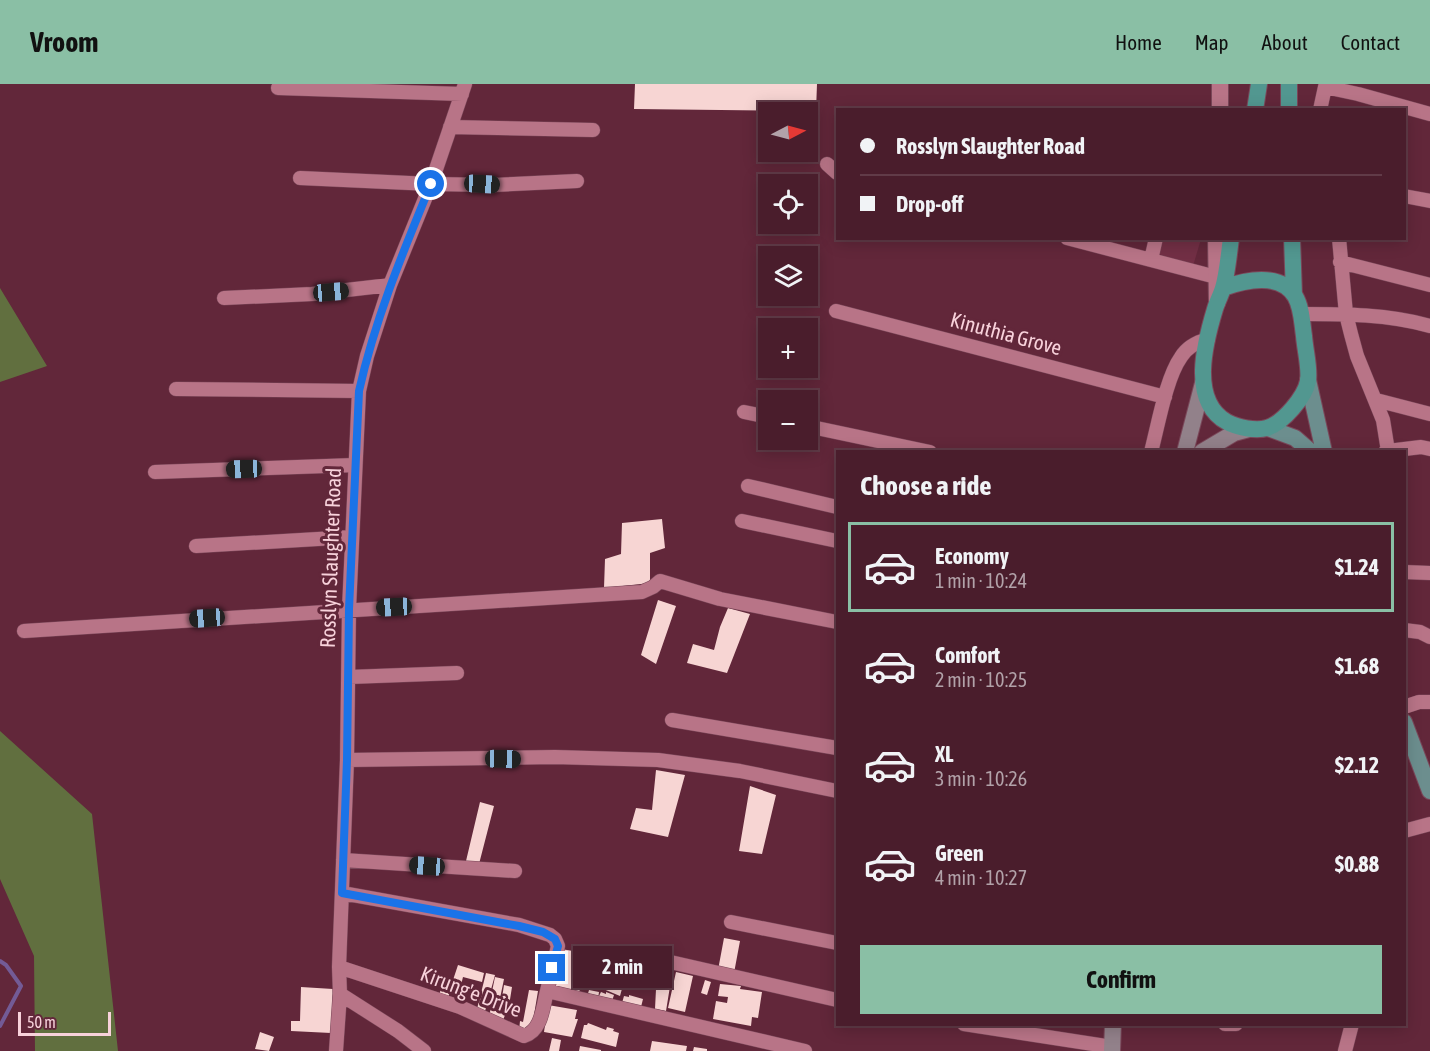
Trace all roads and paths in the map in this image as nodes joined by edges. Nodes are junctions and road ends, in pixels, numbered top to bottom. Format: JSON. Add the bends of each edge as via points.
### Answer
{"nodes":[{"id":1,"x":1220,"y":84,"type":"edge"},
{"id":2,"x":1259,"y":84,"type":"edge"},
{"id":3,"x":1289,"y":84,"type":"edge"},
{"id":4,"x":1310,"y":84,"type":"edge"},
{"id":5,"x":1325,"y":86,"type":"edge"},
{"id":6,"x":278,"y":88,"type":"dead end"},
{"id":7,"x":464,"y":89,"type":"edge"},
{"id":8,"x":1220,"y":108,"type":"edge"},
{"id":9,"x":1255,"y":108,"type":"edge"},
{"id":10,"x":1289,"y":108,"type":"edge"},
{"id":11,"x":1320,"y":108,"type":"edge"},
{"id":12,"x":1430,"y":114,"type":"edge"},
{"id":13,"x":450,"y":127,"type":"junction"},
{"id":14,"x":593,"y":130,"type":"dead end"},
{"id":15,"x":300,"y":178,"type":"dead end"},
{"id":16,"x":577,"y":181,"type":"dead end"},
{"id":17,"x":431,"y":184,"type":"junction"},
{"id":18,"x":1406,"y":196,"type":"edge"},
{"id":19,"x":1430,"y":201,"type":"edge"},
{"id":20,"x":1075,"y":240,"type":"edge"},
{"id":21,"x":1156,"y":240,"type":"edge"},
{"id":22,"x":1215,"y":240,"type":"edge"},
{"id":23,"x":1231,"y":240,"type":"edge"},
{"id":24,"x":1292,"y":240,"type":"edge"},
{"id":25,"x":1339,"y":240,"type":"edge"},
{"id":26,"x":1151,"y":260,"type":"junction"},
{"id":27,"x":1340,"y":262,"type":"junction"},
{"id":28,"x":390,"y":285,"type":"junction"},
{"id":29,"x":1430,"y":285,"type":"edge"},
{"id":30,"x":1219,"y":289,"type":"junction"},
{"id":31,"x":1294,"y":295,"type":"junction"},
{"id":32,"x":224,"y":298,"type":"dead end"},
{"id":33,"x":836,"y":311,"type":"dead end"},
{"id":34,"x":1301,"y":314,"type":"junction"},
{"id":35,"x":1346,"y":314,"type":"junction"},
{"id":36,"x":1430,"y":326,"type":"edge"},
{"id":37,"x":1208,"y":339,"type":"junction"},
{"id":38,"x":1308,"y":380,"type":"junction"},
{"id":39,"x":1203,"y":383,"type":"junction"},
{"id":40,"x":176,"y":389,"type":"dead end"},
{"id":41,"x":359,"y":391,"type":"junction"},
{"id":42,"x":1166,"y":397,"type":"junction"},
{"id":43,"x":1376,"y":400,"type":"junction"},
{"id":44,"x":744,"y":412,"type":"dead end"},
{"id":45,"x":1430,"y":414,"type":"edge"},
{"id":46,"x":758,"y":415,"type":"edge"},
{"id":47,"x":818,"y":428,"type":"edge"},
{"id":48,"x":1268,"y":428,"type":"junction"},
{"id":49,"x":1249,"y":429,"type":"junction"},
{"id":50,"x":1430,"y":449,"type":"edge"},
{"id":51,"x":921,"y":450,"type":"edge"},
{"id":52,"x":1152,"y":450,"type":"edge"},
{"id":53,"x":1186,"y":450,"type":"edge"},
{"id":54,"x":1205,"y":450,"type":"edge"},
{"id":55,"x":1309,"y":450,"type":"edge"},
{"id":56,"x":1324,"y":450,"type":"edge"},
{"id":57,"x":1386,"y":450,"type":"edge"},
{"id":58,"x":1395,"y":450,"type":"edge"},
{"id":59,"x":355,"y":465,"type":"junction"},
{"id":60,"x":155,"y":472,"type":"dead end"},
{"id":61,"x":748,"y":486,"type":"dead end"},
{"id":62,"x":836,"y":507,"type":"edge"},
{"id":63,"x":742,"y":521,"type":"dead end"},
{"id":64,"x":352,"y":537,"type":"junction"},
{"id":65,"x":836,"y":542,"type":"edge"},
{"id":66,"x":196,"y":546,"type":"dead end"},
{"id":67,"x":1406,"y":572,"type":"edge"},
{"id":68,"x":1430,"y":573,"type":"edge"},
{"id":69,"x":349,"y":609,"type":"junction"},
{"id":70,"x":836,"y":622,"type":"edge"},
{"id":71,"x":1406,"y":630,"type":"edge"},
{"id":72,"x":24,"y":631,"type":"dead end"},
{"id":73,"x":1430,"y":637,"type":"edge"},
{"id":74,"x":458,"y":673,"type":"dead end"},
{"id":75,"x":349,"y":676,"type":"junction"},
{"id":76,"x":1430,"y":702,"type":"edge"},
{"id":77,"x":1406,"y":706,"type":"edge"},
{"id":78,"x":672,"y":720,"type":"dead end"},
{"id":79,"x":1406,"y":727,"type":"edge"},
{"id":80,"x":836,"y":748,"type":"edge"},
{"id":81,"x":347,"y":760,"type":"junction"},
{"id":82,"x":836,"y":791,"type":"edge"},
{"id":83,"x":1430,"y":791,"type":"edge"},
{"id":84,"x":1430,"y":824,"type":"edge"},
{"id":85,"x":1406,"y":830,"type":"edge"},
{"id":86,"x":343,"y":860,"type":"junction"},
{"id":87,"x":515,"y":871,"type":"dead end"},
{"id":88,"x":342,"y":893,"type":"junction"},
{"id":89,"x":731,"y":922,"type":"dead end"},
{"id":90,"x":836,"y":943,"type":"edge"},
{"id":91,"x":644,"y":956,"type":"dead end"},
{"id":92,"x":339,"y":967,"type":"junction"},
{"id":93,"x":547,"y":991,"type":"junction"},
{"id":94,"x":340,"y":994,"type":"junction"},
{"id":95,"x":836,"y":1000,"type":"edge"},
{"id":96,"x":976,"y":1026,"type":"edge"},
{"id":97,"x":1113,"y":1026,"type":"edge"},
{"id":98,"x":1351,"y":1026,"type":"edge"},
{"id":99,"x":1112,"y":1049,"type":"edge"},
{"id":100,"x":336,"y":1051,"type":"edge"},
{"id":101,"x":424,"y":1051,"type":"edge"},
{"id":102,"x":806,"y":1051,"type":"edge"},
{"id":103,"x":1345,"y":1051,"type":"edge"}],
"edges":[{"from":1,"to":8,"type":"street"},
{"from":2,"to":9,"type":"highway"},
{"from":3,"to":10,"type":"highway"},
{"from":4,"to":5,"type":"street"},
{"from":5,"to":11,"type":"street"},
{"from":5,"to":12,"type":"street"},
{"from":6,"to":7,"type":"street"},
{"from":7,"to":13,"type":"street","name":"Rosslyn Slaughter Road"},
{"from":13,"to":14,"type":"street"},
{"from":13,"to":17,"type":"street","name":"Rosslyn Slaughter Road"},
{"from":15,"to":17,"type":"street"},
{"from":16,"to":17,"type":"street"},
{"from":17,"to":28,"type":"street","name":"Rosslyn Slaughter Road"},
{"from":18,"to":19,"type":"street"},
{"from":20,"to":26,"type":"street"},
{"from":21,"to":26,"type":"street"},
{"from":22,"to":30,"type":"street"},
{"from":23,"to":30,"type":"highway"},
{"from":24,"to":31,"type":"highway"},
{"from":25,"to":27,"type":"street"},
{"from":26,"to":30,"type":"street"},
{"from":27,"to":29,"type":"street"},
{"from":27,"to":35,"type":"street"},
{"from":28,"to":32,"type":"street"},
{"from":28,"to":41,"type":"street","name":"Rosslyn Slaughter Road"},
{"from":30,"to":31,"type":"highway","via":[[1248,280],[1264,280],[1277,283]]},
{"from":30,"to":37,"type":"highway"},
{"from":31,"to":34,"type":"highway"},
{"from":33,"to":42,"type":"street","name":"Kinuthia Grove"},
{"from":34,"to":35,"type":"street"},
{"from":34,"to":38,"type":"highway"},
{"from":35,"to":36,"type":"street","via":[[1410,320]]},
{"from":35,"to":43,"type":"street","via":[[1357,356]]},
{"from":37,"to":39,"type":"highway"},
{"from":37,"to":42,"type":"street","via":[[1180,357]]},
{"from":38,"to":48,"type":"highway","via":[[1299,401]]},
{"from":38,"to":56,"type":"main road"},
{"from":39,"to":49,"type":"highway","via":[[1216,414],[1228,423]]},
{"from":39,"to":53,"type":"main road"},
{"from":40,"to":41,"type":"street"},
{"from":41,"to":59,"type":"street","name":"Rosslyn Slaughter Road"},
{"from":42,"to":52,"type":"street"},
{"from":43,"to":45,"type":"street"},
{"from":43,"to":57,"type":"street"},
{"from":44,"to":46,"type":"street"},
{"from":47,"to":51,"type":"street"},
{"from":48,"to":49,"type":"highway"},
{"from":48,"to":55,"type":"main road","via":[[1295,438]]},
{"from":49,"to":54,"type":"main road"},
{"from":50,"to":58,"type":"street"},
{"from":59,"to":60,"type":"street"},
{"from":59,"to":64,"type":"street","name":"Rosslyn Slaughter Road"},
{"from":61,"to":62,"type":"street"},
{"from":63,"to":65,"type":"street"},
{"from":64,"to":66,"type":"street"},
{"from":64,"to":69,"type":"street","name":"Rosslyn Slaughter Road"},
{"from":67,"to":68,"type":"street"},
{"from":69,"to":70,"type":"street","via":[[642,592],[660,581],[720,599]]},
{"from":69,"to":72,"type":"street"},
{"from":69,"to":75,"type":"street","name":"Rosslyn Slaughter Road"},
{"from":71,"to":73,"type":"street"},
{"from":74,"to":75,"type":"street"},
{"from":75,"to":81,"type":"street","name":"Rosslyn Slaughter Road"},
{"from":76,"to":77,"type":"street"},
{"from":78,"to":80,"type":"street"},
{"from":79,"to":83,"type":"main road"},
{"from":81,"to":82,"type":"street","via":[[555,757],[658,760],[740,771]]},
{"from":81,"to":86,"type":"street","name":"Rosslyn Slaughter Road"},
{"from":84,"to":85,"type":"street"},
{"from":86,"to":87,"type":"street"},
{"from":86,"to":88,"type":"street","name":"Rosslyn Slaughter Road"},
{"from":88,"to":92,"type":"street","name":"Rosslyn Slaughter Road"},
{"from":88,"to":93,"type":"street","via":[[550,935],[558,946]]},
{"from":89,"to":90,"type":"street"},
{"from":91,"to":95,"type":"street"},
{"from":92,"to":93,"type":"street","name":"Kirung'e Drive","via":[[460,1007],[524,1035],[531,1034],[540,1023]]},
{"from":92,"to":94,"type":"street","name":"Rosslyn Slaughter Road"},
{"from":93,"to":102,"type":"street","name":"Kirung'e Drive"},
{"from":94,"to":100,"type":"street","name":"Rosslyn Slaughter Road"},
{"from":94,"to":101,"type":"street"},
{"from":96,"to":99,"type":"street"},
{"from":97,"to":99,"type":"main road"},
{"from":98,"to":103,"type":"street"}]}
